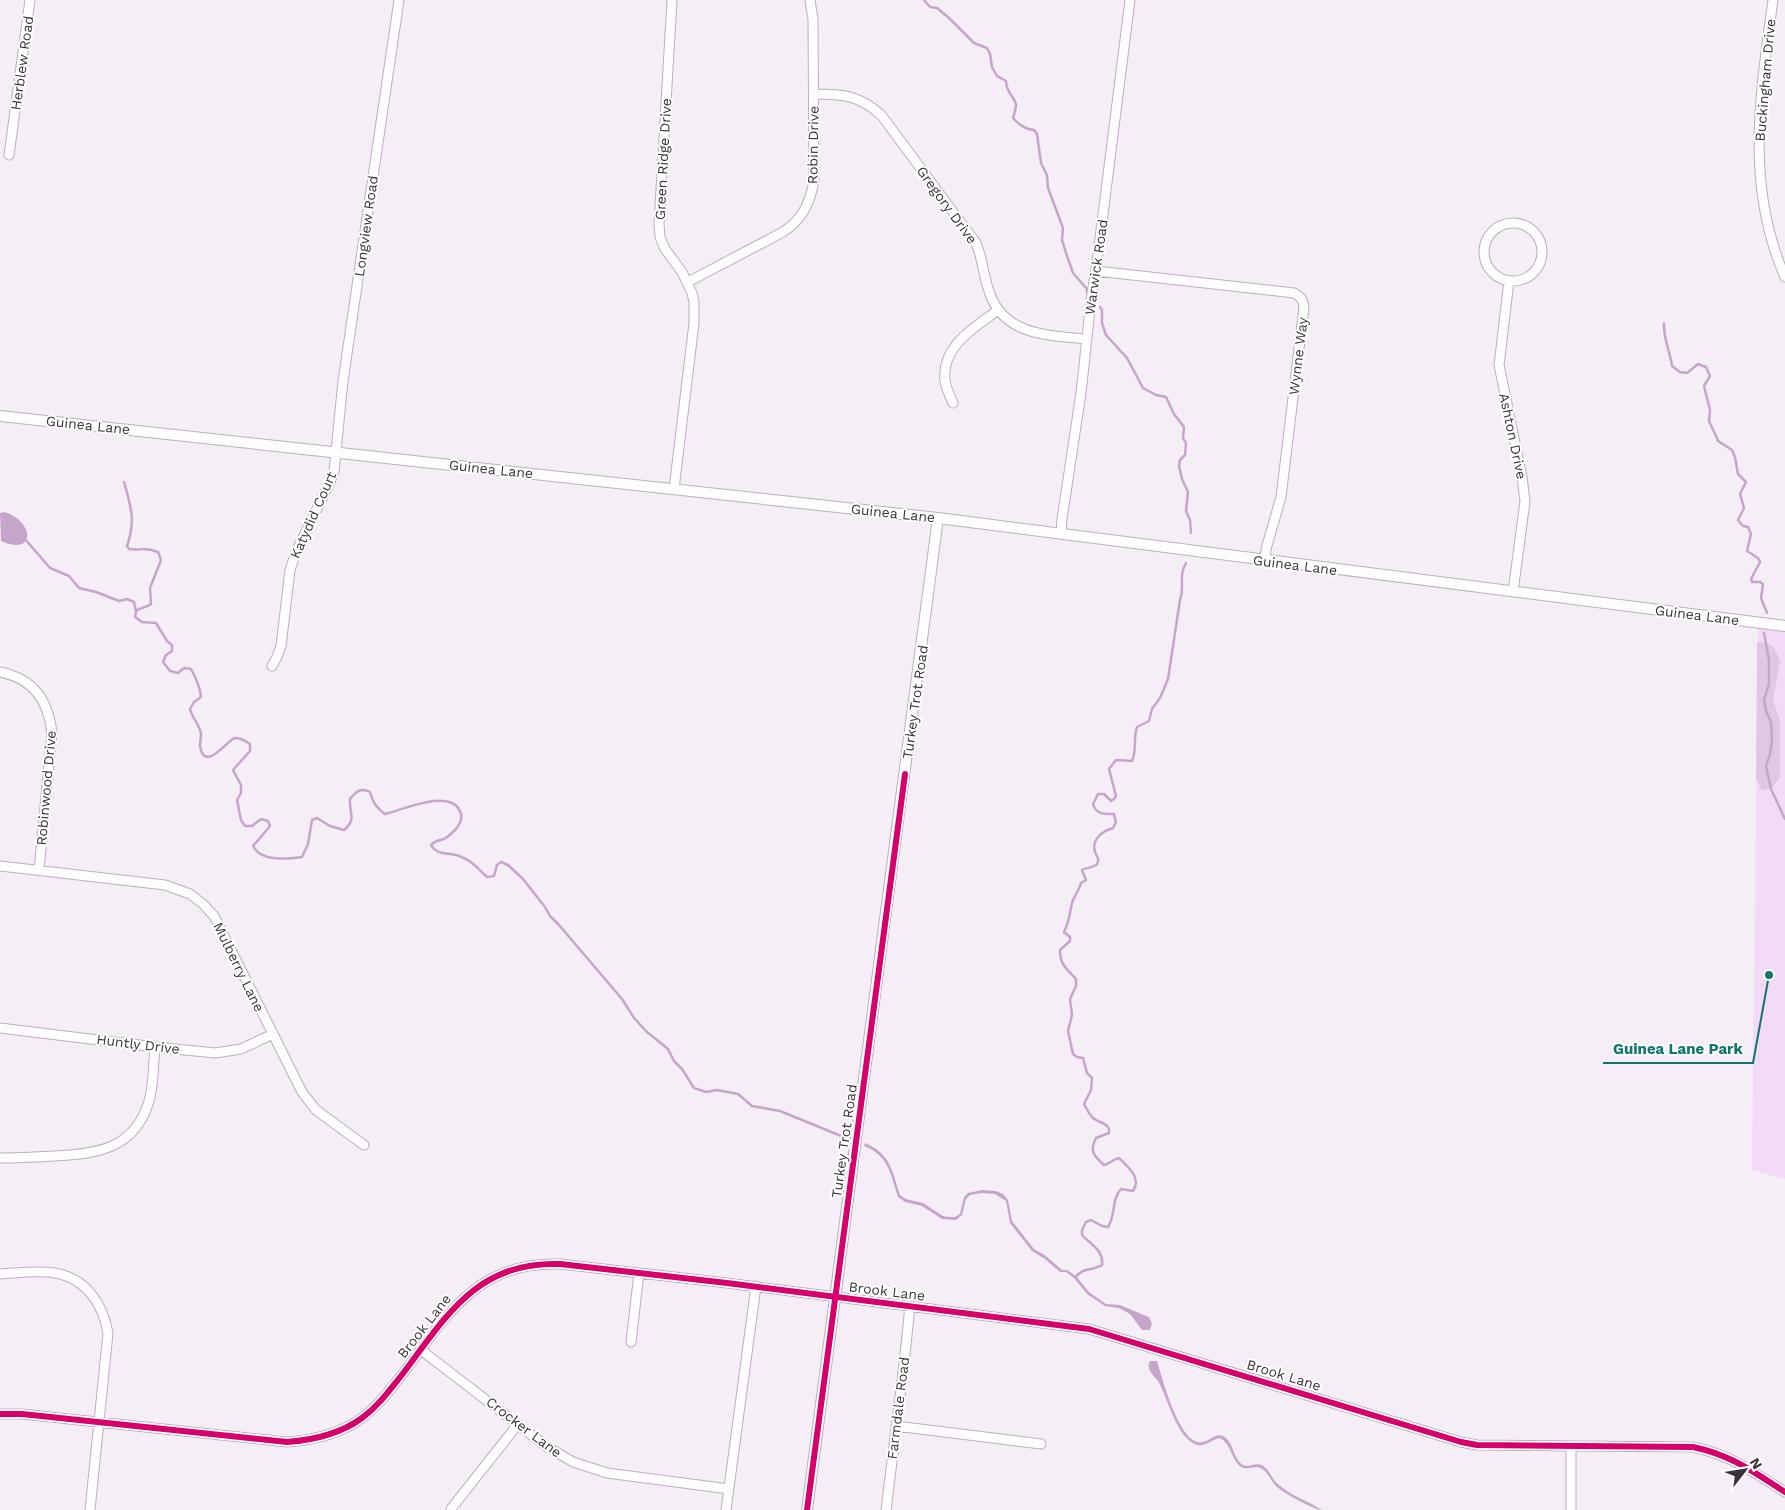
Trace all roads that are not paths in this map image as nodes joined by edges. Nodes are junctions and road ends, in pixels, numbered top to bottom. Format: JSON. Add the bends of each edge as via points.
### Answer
{"nodes":[{"id":1,"x":30,"y":0,"type":"edge"},
{"id":2,"x":399,"y":0,"type":"edge"},
{"id":3,"x":672,"y":0,"type":"edge"},
{"id":4,"x":810,"y":0,"type":"edge"},
{"id":5,"x":1130,"y":0,"type":"edge"},
{"id":6,"x":1773,"y":0,"type":"edge"},
{"id":7,"x":814,"y":94,"type":"junction"},
{"id":8,"x":9,"y":155,"type":"dead end"},
{"id":9,"x":1096,"y":271,"type":"junction"},
{"id":10,"x":1785,"y":277,"type":"edge"},
{"id":11,"x":1509,"y":281,"type":"junction"},
{"id":12,"x":688,"y":282,"type":"junction"},
{"id":13,"x":998,"y":310,"type":"junction"},
{"id":14,"x":1086,"y":339,"type":"junction"},
{"id":15,"x":953,"y":403,"type":"dead end"},
{"id":16,"x":0,"y":416,"type":"edge"},
{"id":17,"x":335,"y":452,"type":"junction"},
{"id":18,"x":674,"y":488,"type":"junction"},
{"id":19,"x":938,"y":518,"type":"junction"},
{"id":20,"x":1062,"y":534,"type":"junction"},
{"id":21,"x":1265,"y":561,"type":"junction"},
{"id":22,"x":1513,"y":592,"type":"junction"},
{"id":23,"x":1785,"y":626,"type":"edge"},
{"id":24,"x":272,"y":666,"type":"dead end"},
{"id":25,"x":0,"y":672,"type":"edge"},
{"id":26,"x":0,"y":866,"type":"edge"},
{"id":27,"x":39,"y":870,"type":"junction"},
{"id":28,"x":0,"y":1028,"type":"edge"},
{"id":29,"x":273,"y":1034,"type":"junction"},
{"id":30,"x":154,"y":1048,"type":"junction"},
{"id":31,"x":364,"y":1145,"type":"dead end"},
{"id":32,"x":0,"y":1158,"type":"edge"},
{"id":33,"x":639,"y":1273,"type":"junction"},
{"id":34,"x":0,"y":1274,"type":"edge"},
{"id":35,"x":756,"y":1286,"type":"junction"},
{"id":36,"x":835,"y":1297,"type":"junction"},
{"id":37,"x":910,"y":1306,"type":"junction"},
{"id":38,"x":631,"y":1342,"type":"dead end"},
{"id":39,"x":421,"y":1350,"type":"junction"},
{"id":40,"x":0,"y":1414,"type":"edge"},
{"id":41,"x":99,"y":1422,"type":"junction"},
{"id":42,"x":518,"y":1424,"type":"junction"},
{"id":43,"x":896,"y":1426,"type":"junction"},
{"id":44,"x":1041,"y":1444,"type":"dead end"},
{"id":45,"x":1571,"y":1446,"type":"junction"},
{"id":46,"x":729,"y":1489,"type":"junction"},
{"id":47,"x":1785,"y":1492,"type":"edge"},
{"id":48,"x":451,"y":1509,"type":"edge"},
{"id":49,"x":90,"y":1510,"type":"edge"},
{"id":50,"x":726,"y":1510,"type":"edge"},
{"id":51,"x":807,"y":1510,"type":"edge"},
{"id":52,"x":886,"y":1510,"type":"edge"},
{"id":53,"x":1571,"y":1510,"type":"edge"}],
"edges":[{"from":1,"to":8,"type":"street","name":"Herblew Road"},
{"from":2,"to":17,"type":"street","name":"Longview Road"},
{"from":3,"to":12,"type":"street","name":"Green Ridge Drive","via":[[659,224],[665,249]]},
{"from":4,"to":7,"type":"street","name":"Robin Drive"},
{"from":5,"to":9,"type":"street","name":"Warwick Road"},
{"from":6,"to":10,"type":"street","name":"Buckingham Drive","via":[[1759,119],[1759,166],[1768,224]]},
{"from":7,"to":12,"type":"street","name":"Robin Drive","via":[[814,182],[804,212],[783,232]]},
{"from":7,"to":13,"type":"street","name":"Gregory Drive","via":[[853,98],[882,116],[976,243],[989,293]]},
{"from":9,"to":14,"type":"street","name":"Warwick Road"},
{"from":9,"to":21,"type":"street","name":"Wynne Way","via":[[1294,293],[1303,300],[1281,497]]},
{"from":11,"to":11,"type":"street","via":[[1530,276],[1541,256],[1541,246],[1535,233],[1527,227],[1510,223],[1500,226],[1488,237],[1484,247],[1488,267]]},
{"from":11,"to":22,"type":"street","name":"Ashton Drive","via":[[1499,365],[1525,501]]},
{"from":12,"to":18,"type":"street","name":"Green Ridge Drive","via":[[694,302],[694,324]]},
{"from":13,"to":14,"type":"street","name":"Gregory Drive","via":[[1018,327],[1030,331]]},
{"from":13,"to":15,"type":"street","via":[[964,336],[949,356],[945,382]]},
{"from":14,"to":20,"type":"street","name":"Warwick Road"},
{"from":16,"to":17,"type":"street","name":"Guinea Lane"},
{"from":17,"to":18,"type":"street","name":"Guinea Lane"},
{"from":17,"to":24,"type":"street","name":"Katydid Court","via":[[334,472],[290,570],[281,646]]},
{"from":18,"to":19,"type":"street","name":"Guinea Lane"},
{"from":19,"to":20,"type":"street","name":"Guinea Lane"},
{"from":19,"to":36,"type":"street","name":"Turkey Trot Road"},
{"from":20,"to":21,"type":"street","name":"Guinea Lane"},
{"from":21,"to":22,"type":"street","name":"Guinea Lane"},
{"from":22,"to":23,"type":"street","name":"Guinea Lane"},
{"from":25,"to":27,"type":"street","name":"Robinwood Drive","via":[[18,677],[35,690],[43,700],[50,720],[52,733]]},
{"from":26,"to":27,"type":"street","name":"Mulberry Lane"},
{"from":27,"to":29,"type":"street","name":"Mulberry Lane","via":[[165,885],[190,894],[203,904],[220,926]]},
{"from":28,"to":30,"type":"street","name":"Huntly Drive"},
{"from":29,"to":30,"type":"street","name":"Huntly Drive","via":[[250,1046],[225,1052]]},
{"from":29,"to":31,"type":"street","name":"Mulberry Lane","via":[[308,1101],[325,1118]]},
{"from":30,"to":32,"type":"street","via":[[148,1103],[138,1124],[123,1140],[104,1150],[84,1155]]},
{"from":33,"to":35,"type":"street","name":"Brook Lane"},
{"from":33,"to":38,"type":"street"},
{"from":33,"to":39,"type":"street","name":"Brook Lane","via":[[551,1264],[502,1273],[463,1298]]},
{"from":34,"to":41,"type":"street","via":[[56,1273],[73,1279],[94,1296],[104,1314],[108,1333]]},
{"from":35,"to":36,"type":"street","name":"Brook Lane"},
{"from":35,"to":46,"type":"street"},
{"from":36,"to":37,"type":"street","name":"Brook Lane"},
{"from":36,"to":51,"type":"street","name":"Turkey Trot Road"},
{"from":37,"to":43,"type":"street","name":"Farmdale Road"},
{"from":37,"to":45,"type":"street","name":"Brook Lane","via":[[1101,1332],[1461,1442]]},
{"from":39,"to":41,"type":"street","name":"Brook Lane","via":[[386,1395],[363,1417],[335,1432],[307,1440],[288,1442]]},
{"from":39,"to":42,"type":"street","name":"Crocker Lane"},
{"from":40,"to":41,"type":"street","name":"Brook Lane"},
{"from":41,"to":49,"type":"street"},
{"from":42,"to":46,"type":"street","name":"Crocker Lane","via":[[564,1458],[592,1469]]},
{"from":42,"to":48,"type":"street"},
{"from":43,"to":44,"type":"street"},
{"from":43,"to":52,"type":"street","name":"Farmdale Road"},
{"from":45,"to":47,"type":"street","name":"Brook Lane","via":[[1684,1446],[1709,1451],[1738,1462]]},
{"from":45,"to":53,"type":"street"},
{"from":46,"to":50,"type":"street"}]}
